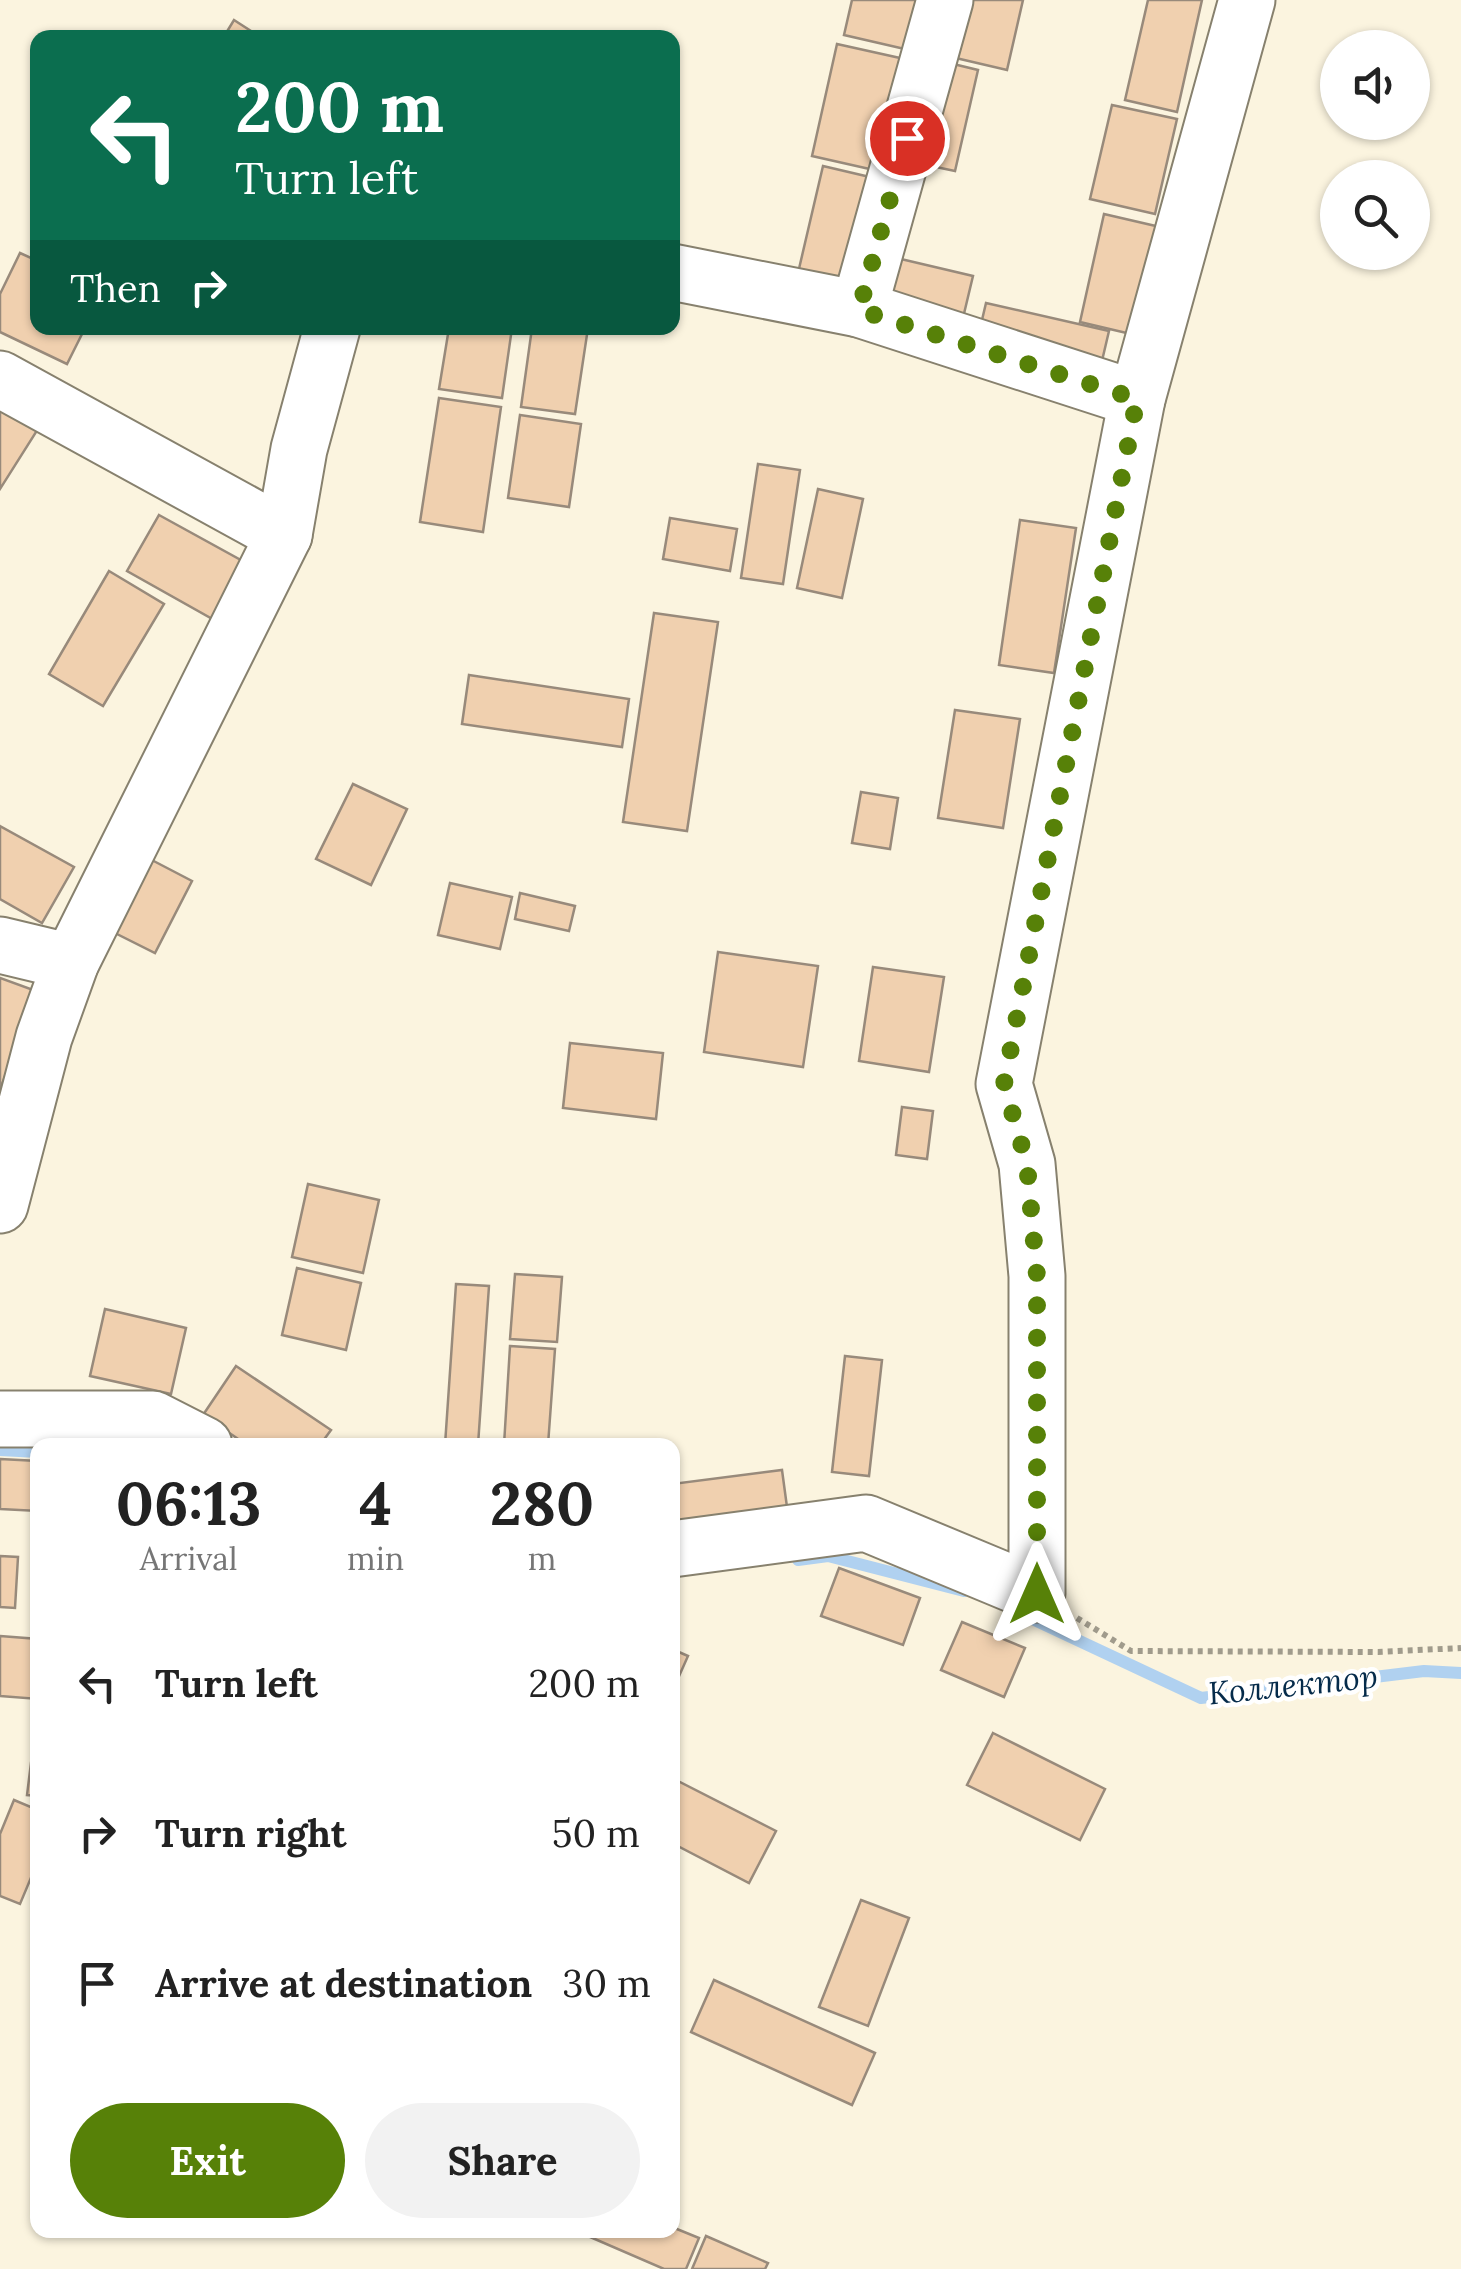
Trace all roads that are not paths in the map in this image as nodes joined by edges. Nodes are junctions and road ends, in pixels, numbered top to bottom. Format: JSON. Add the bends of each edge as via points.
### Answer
{"nodes":[{"id":1,"x":945,"y":0,"type":"edge"},
{"id":2,"x":1247,"y":0,"type":"edge"},
{"id":3,"x":680,"y":274,"type":"edge"},
{"id":4,"x":859,"y":310,"type":"junction"},
{"id":5,"x":330,"y":335,"type":"edge"},
{"id":6,"x":0,"y":379,"type":"edge"},
{"id":7,"x":1137,"y":399,"type":"junction"},
{"id":8,"x":284,"y":535,"type":"junction"},
{"id":9,"x":0,"y":945,"type":"edge"},
{"id":10,"x":72,"y":962,"type":"junction"},
{"id":11,"x":0,"y":1206,"type":"edge"},
{"id":12,"x":0,"y":1419,"type":"edge"},
{"id":13,"x":189,"y":1438,"type":"edge"},
{"id":14,"x":680,"y":1548,"type":"edge"}],
"edges":[{"from":1,"to":4,"type":"street"},
{"from":2,"to":7,"type":"street"},
{"from":3,"to":4,"type":"street"},
{"from":4,"to":7,"type":"street"},
{"from":5,"to":8,"type":"street"},
{"from":6,"to":8,"type":"street"},
{"from":7,"to":14,"type":"street","via":[[1004,1084],[1027,1164],[1037,1276],[1037,1594],[866,1522]]},
{"from":8,"to":10,"type":"street"},
{"from":9,"to":10,"type":"street"},
{"from":10,"to":11,"type":"street","via":[[44,1036]]},
{"from":12,"to":13,"type":"street","via":[[152,1420]]}]}
